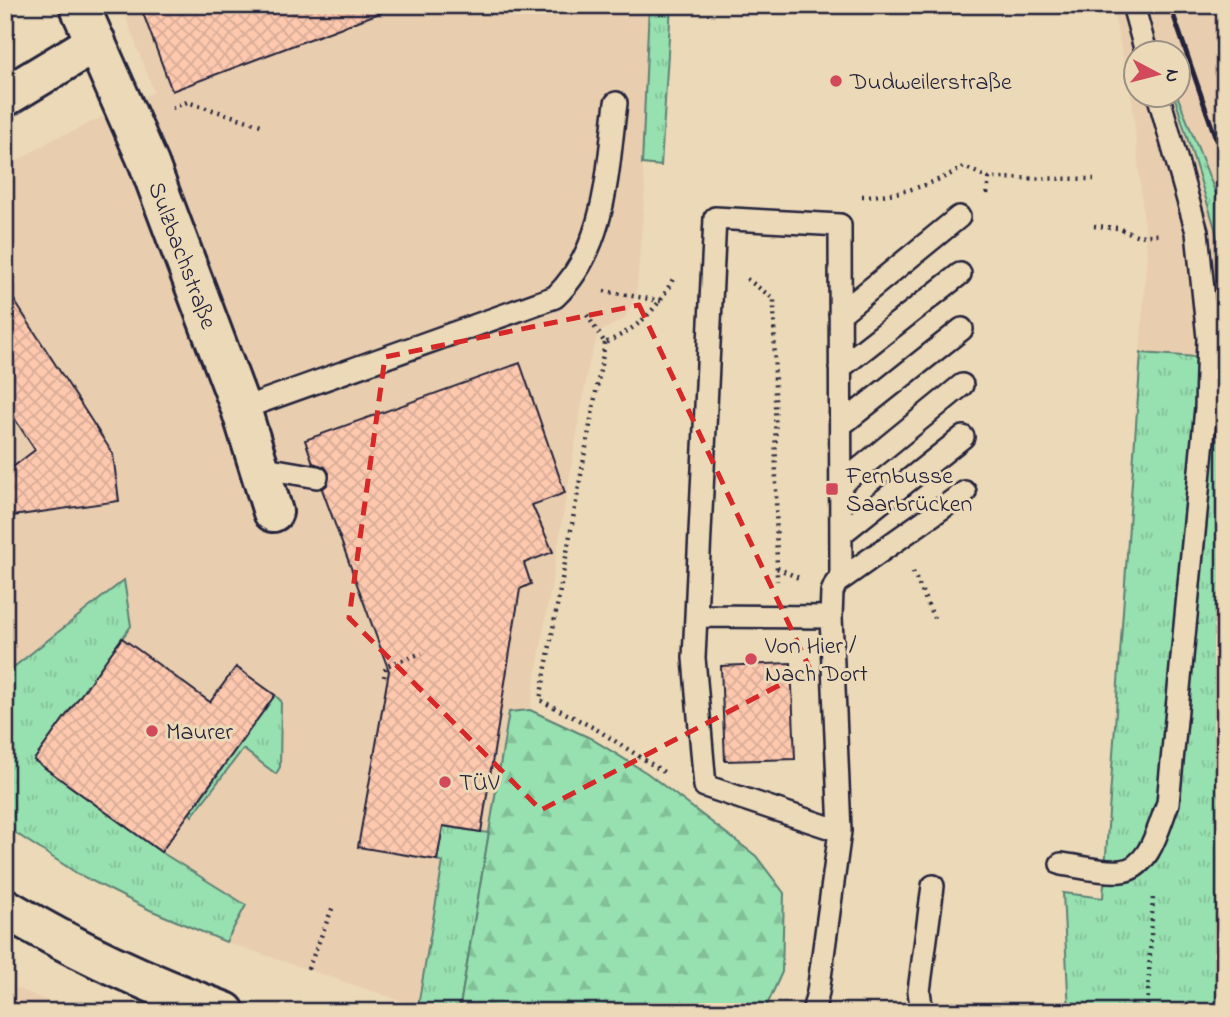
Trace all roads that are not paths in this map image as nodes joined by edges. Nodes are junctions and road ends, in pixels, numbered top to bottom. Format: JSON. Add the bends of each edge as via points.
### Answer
{"nodes":[{"id":1,"x":79,"y":5,"type":"edge"},
{"id":2,"x":1133,"y":5,"type":"edge"},
{"id":3,"x":1142,"y":38,"type":"edge"},
{"id":4,"x":96,"y":42,"type":"junction"},
{"id":5,"x":5,"y":97,"type":"edge"},
{"id":6,"x":616,"y":103,"type":"dead end"},
{"id":7,"x":1162,"y":108,"type":"edge"},
{"id":8,"x":959,"y":217,"type":"dead end"},
{"id":9,"x":960,"y":274,"type":"dead end"},
{"id":10,"x":840,"y":314,"type":"junction"},
{"id":11,"x":962,"y":329,"type":"dead end"},
{"id":12,"x":840,"y":368,"type":"junction"},
{"id":13,"x":962,"y":386,"type":"dead end"},
{"id":14,"x":241,"y":409,"type":"junction"},
{"id":15,"x":841,"y":425,"type":"junction"},
{"id":16,"x":963,"y":437,"type":"dead end"},
{"id":17,"x":259,"y":467,"type":"junction"},
{"id":18,"x":317,"y":477,"type":"dead end"},
{"id":19,"x":841,"y":484,"type":"junction"},
{"id":20,"x":965,"y":492,"type":"dead end"},
{"id":21,"x":273,"y":512,"type":"dead end"},
{"id":22,"x":841,"y":534,"type":"junction"},
{"id":23,"x":841,"y":579,"type":"junction"},
{"id":24,"x":696,"y":616,"type":"junction"},
{"id":25,"x":831,"y":617,"type":"junction"},
{"id":26,"x":840,"y":831,"type":"junction"},
{"id":27,"x":1061,"y":864,"type":"dead end"},
{"id":28,"x":933,"y":886,"type":"dead end"},
{"id":29,"x":5,"y":908,"type":"edge"},
{"id":30,"x":225,"y":1012,"type":"edge"},
{"id":31,"x":813,"y":1012,"type":"edge"},
{"id":32,"x":922,"y":1012,"type":"edge"}],
"edges":[{"from":1,"to":4,"type":"street","name":"Sulzbachstraße"},
{"from":2,"to":3,"type":"lane"},
{"from":4,"to":5,"type":"street"},
{"from":4,"to":14,"type":"street","name":"Sulzbachstraße","via":[[149,164]]},
{"from":6,"to":14,"type":"lane","via":[[600,219],[584,261],[555,298]]},
{"from":7,"to":27,"type":"lane","via":[[1197,232],[1208,338],[1206,408],[1168,803],[1142,862],[1123,872]]},
{"from":8,"to":10,"type":"lane"},
{"from":9,"to":12,"type":"lane"},
{"from":10,"to":12,"type":"lane"},
{"from":10,"to":24,"type":"lane","via":[[841,225],[715,218]]},
{"from":11,"to":15,"type":"lane"},
{"from":12,"to":15,"type":"lane"},
{"from":13,"to":19,"type":"lane"},
{"from":14,"to":17,"type":"street","name":"Sulzbachstraße"},
{"from":15,"to":19,"type":"lane"},
{"from":16,"to":22,"type":"lane"},
{"from":17,"to":18,"type":"lane"},
{"from":17,"to":21,"type":"street","name":"Sulzbachstraße"},
{"from":19,"to":22,"type":"lane"},
{"from":20,"to":23,"type":"lane"},
{"from":22,"to":23,"type":"lane"},
{"from":23,"to":25,"type":"lane","via":[[832,592]]},
{"from":24,"to":25,"type":"lane"},
{"from":24,"to":26,"type":"lane","via":[[694,658],[705,786]]},
{"from":25,"to":26,"type":"lane"},
{"from":26,"to":31,"type":"lane"},
{"from":28,"to":32,"type":"lane","via":[[919,991]]},
{"from":29,"to":30,"type":"street","via":[[81,951]]}]}
